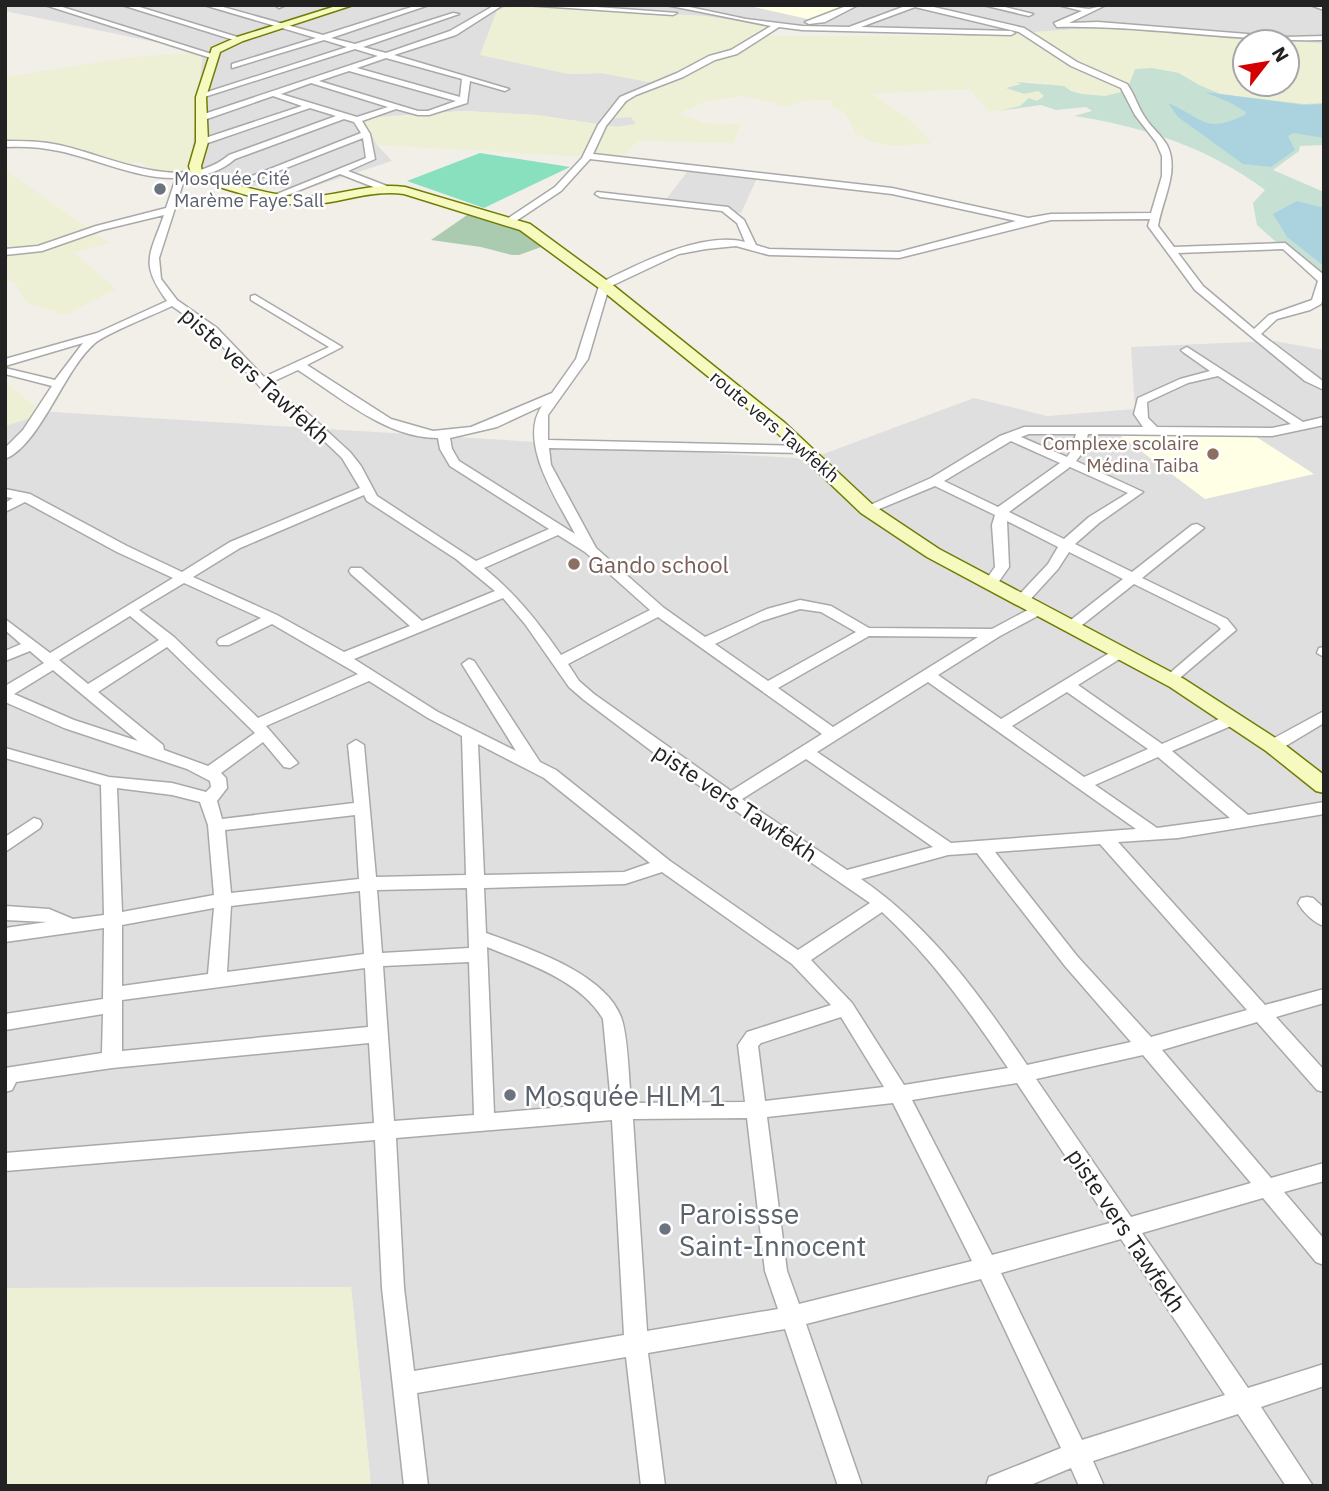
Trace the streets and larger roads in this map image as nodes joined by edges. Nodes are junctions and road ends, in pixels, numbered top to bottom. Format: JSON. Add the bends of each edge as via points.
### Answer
{"nodes":[{"id":1,"x":48,"y":5,"type":"edge"},
{"id":2,"x":125,"y":5,"type":"edge"},
{"id":3,"x":207,"y":5,"type":"edge"},
{"id":4,"x":349,"y":5,"type":"edge"},
{"id":5,"x":422,"y":5,"type":"edge"},
{"id":6,"x":500,"y":5,"type":"edge"},
{"id":7,"x":528,"y":5,"type":"edge"},
{"id":8,"x":600,"y":5,"type":"edge"},
{"id":9,"x":629,"y":5,"type":"edge"},
{"id":10,"x":670,"y":5,"type":"edge"},
{"id":11,"x":712,"y":5,"type":"edge"},
{"id":12,"x":855,"y":5,"type":"edge"},
{"id":13,"x":986,"y":5,"type":"edge"},
{"id":14,"x":1061,"y":5,"type":"edge"},
{"id":15,"x":1103,"y":5,"type":"edge"},
{"id":16,"x":1315,"y":5,"type":"edge"},
{"id":17,"x":1324,"y":8,"type":"edge"},
{"id":18,"x":617,"y":9,"type":"junction"},
{"id":19,"x":696,"y":11,"type":"junction"},
{"id":20,"x":1090,"y":11,"type":"junction"},
{"id":21,"x":673,"y":13,"type":"dead end"},
{"id":22,"x":454,"y":14,"type":"junction"},
{"id":23,"x":1029,"y":14,"type":"dead end"},
{"id":24,"x":476,"y":19,"type":"junction"},
{"id":25,"x":778,"y":25,"type":"junction"},
{"id":26,"x":281,"y":26,"type":"junction"},
{"id":27,"x":789,"y":26,"type":"junction"},
{"id":28,"x":850,"y":29,"type":"junction"},
{"id":29,"x":1028,"y":33,"type":"junction"},
{"id":30,"x":321,"y":37,"type":"junction"},
{"id":31,"x":1324,"y":38,"type":"edge"},
{"id":32,"x":240,"y":39,"type":"junction"},
{"id":33,"x":354,"y":47,"type":"junction"},
{"id":34,"x":386,"y":56,"type":"junction"},
{"id":35,"x":213,"y":57,"type":"junction"},
{"id":36,"x":235,"y":65,"type":"junction"},
{"id":37,"x":349,"y":68,"type":"junction"},
{"id":38,"x":267,"y":75,"type":"junction"},
{"id":39,"x":466,"y":78,"type":"junction"},
{"id":40,"x":311,"y":81,"type":"junction"},
{"id":41,"x":299,"y":85,"type":"junction"},
{"id":42,"x":505,"y":89,"type":"dead end"},
{"id":43,"x":273,"y":94,"type":"junction"},
{"id":44,"x":201,"y":97,"type":"junction"},
{"id":45,"x":464,"y":101,"type":"junction"},
{"id":46,"x":309,"y":106,"type":"junction"},
{"id":47,"x":397,"y":106,"type":"junction"},
{"id":48,"x":344,"y":116,"type":"junction"},
{"id":49,"x":201,"y":118,"type":"junction"},
{"id":50,"x":357,"y":120,"type":"junction"},
{"id":51,"x":366,"y":134,"type":"junction"},
{"id":52,"x":202,"y":142,"type":"junction"},
{"id":53,"x":5,"y":144,"type":"edge"},
{"id":54,"x":587,"y":156,"type":"junction"},
{"id":55,"x":339,"y":171,"type":"junction"},
{"id":56,"x":188,"y":176,"type":"junction"},
{"id":57,"x":229,"y":187,"type":"junction"},
{"id":58,"x":384,"y":188,"type":"junction"},
{"id":59,"x":600,"y":194,"type":"dead end"},
{"id":60,"x":276,"y":196,"type":"junction"},
{"id":61,"x":171,"y":209,"type":"junction"},
{"id":62,"x":1155,"y":216,"type":"junction"},
{"id":63,"x":510,"y":221,"type":"junction"},
{"id":64,"x":1028,"y":221,"type":"junction"},
{"id":65,"x":752,"y":247,"type":"junction"},
{"id":66,"x":1171,"y":250,"type":"junction"},
{"id":67,"x":5,"y":252,"type":"edge"},
{"id":68,"x":604,"y":285,"type":"junction"},
{"id":69,"x":255,"y":298,"type":"dead end"},
{"id":70,"x":173,"y":302,"type":"junction"},
{"id":71,"x":1254,"y":334,"type":"junction"},
{"id":72,"x":96,"y":336,"type":"junction"},
{"id":73,"x":1187,"y":350,"type":"dead end"},
{"id":74,"x":5,"y":363,"type":"edge"},
{"id":75,"x":299,"y":365,"type":"junction"},
{"id":76,"x":5,"y":371,"type":"edge"},
{"id":77,"x":1218,"y":372,"type":"junction"},
{"id":78,"x":263,"y":382,"type":"junction"},
{"id":79,"x":59,"y":384,"type":"junction"},
{"id":80,"x":1324,"y":387,"type":"edge"},
{"id":81,"x":555,"y":396,"type":"junction"},
{"id":82,"x":1324,"y":421,"type":"edge"},
{"id":83,"x":1301,"y":426,"type":"junction"},
{"id":84,"x":1083,"y":430,"type":"junction"},
{"id":85,"x":1154,"y":431,"type":"junction"},
{"id":86,"x":444,"y":436,"type":"junction"},
{"id":87,"x":1010,"y":436,"type":"junction"},
{"id":88,"x":543,"y":444,"type":"junction"},
{"id":89,"x":804,"y":449,"type":"junction"},
{"id":90,"x":5,"y":455,"type":"edge"},
{"id":91,"x":1068,"y":463,"type":"junction"},
{"id":92,"x":935,"y":481,"type":"junction"},
{"id":93,"x":366,"y":490,"type":"junction"},
{"id":94,"x":5,"y":493,"type":"edge"},
{"id":95,"x":25,"y":498,"type":"junction"},
{"id":96,"x":5,"y":508,"type":"edge"},
{"id":97,"x":867,"y":509,"type":"junction"},
{"id":98,"x":1002,"y":514,"type":"junction"},
{"id":99,"x":1197,"y":528,"type":"dead end"},
{"id":100,"x":559,"y":530,"type":"junction"},
{"id":101,"x":1066,"y":545,"type":"junction"},
{"id":102,"x":590,"y":550,"type":"junction"},
{"id":103,"x":474,"y":567,"type":"junction"},
{"id":104,"x":356,"y":571,"type":"dead end"},
{"id":105,"x":183,"y":576,"type":"junction"},
{"id":106,"x":1132,"y":578,"type":"junction"},
{"id":107,"x":990,"y":584,"type":"junction"},
{"id":108,"x":505,"y":592,"type":"junction"},
{"id":109,"x":1022,"y":600,"type":"junction"},
{"id":110,"x":129,"y":609,"type":"junction"},
{"id":111,"x":1040,"y":609,"type":"junction"},
{"id":112,"x":659,"y":611,"type":"junction"},
{"id":113,"x":272,"y":618,"type":"junction"},
{"id":114,"x":5,"y":623,"type":"edge"},
{"id":115,"x":419,"y":626,"type":"junction"},
{"id":116,"x":1072,"y":626,"type":"junction"},
{"id":117,"x":866,"y":632,"type":"junction"},
{"id":118,"x":995,"y":634,"type":"junction"},
{"id":119,"x":169,"y":640,"type":"junction"},
{"id":120,"x":224,"y":642,"type":"dead end"},
{"id":121,"x":704,"y":643,"type":"junction"},
{"id":122,"x":32,"y":644,"type":"junction"},
{"id":123,"x":1121,"y":652,"type":"junction"},
{"id":124,"x":5,"y":657,"type":"edge"},
{"id":125,"x":343,"y":658,"type":"junction"},
{"id":126,"x":51,"y":662,"type":"junction"},
{"id":127,"x":560,"y":662,"type":"junction"},
{"id":128,"x":469,"y":664,"type":"dead end"},
{"id":129,"x":369,"y":675,"type":"junction"},
{"id":130,"x":928,"y":675,"type":"junction"},
{"id":131,"x":1170,"y":679,"type":"junction"},
{"id":132,"x":1067,"y":685,"type":"junction"},
{"id":133,"x":767,"y":688,"type":"junction"},
{"id":134,"x":87,"y":692,"type":"junction"},
{"id":135,"x":5,"y":695,"type":"edge"},
{"id":136,"x":1324,"y":716,"type":"edge"},
{"id":137,"x":1233,"y":719,"type":"junction"},
{"id":138,"x":1001,"y":726,"type":"junction"},
{"id":139,"x":261,"y":728,"type":"junction"},
{"id":140,"x":834,"y":734,"type":"junction"},
{"id":141,"x":470,"y":736,"type":"junction"},
{"id":142,"x":356,"y":745,"type":"dead end"},
{"id":143,"x":1273,"y":746,"type":"junction"},
{"id":144,"x":1160,"y":750,"type":"junction"},
{"id":145,"x":807,"y":751,"type":"junction"},
{"id":146,"x":5,"y":753,"type":"edge"},
{"id":147,"x":166,"y":756,"type":"junction"},
{"id":148,"x":290,"y":763,"type":"dead end"},
{"id":149,"x":533,"y":764,"type":"junction"},
{"id":150,"x":210,"y":773,"type":"junction"},
{"id":151,"x":109,"y":782,"type":"junction"},
{"id":152,"x":1084,"y":783,"type":"junction"},
{"id":153,"x":1324,"y":786,"type":"edge"},
{"id":154,"x":209,"y":799,"type":"junction"},
{"id":155,"x":730,"y":799,"type":"junction"},
{"id":156,"x":363,"y":808,"type":"junction"},
{"id":157,"x":1324,"y":808,"type":"edge"},
{"id":158,"x":1247,"y":822,"type":"junction"},
{"id":159,"x":34,"y":824,"type":"dead end"},
{"id":160,"x":216,"y":825,"type":"junction"},
{"id":161,"x":1154,"y":834,"type":"junction"},
{"id":162,"x":1105,"y":839,"type":"junction"},
{"id":163,"x":5,"y":846,"type":"edge"},
{"id":164,"x":981,"y":846,"type":"junction"},
{"id":165,"x":948,"y":849,"type":"junction"},
{"id":166,"x":664,"y":865,"type":"junction"},
{"id":167,"x":845,"y":877,"type":"junction"},
{"id":168,"x":474,"y":883,"type":"junction"},
{"id":169,"x":368,"y":884,"type":"junction"},
{"id":170,"x":223,"y":900,"type":"junction"},
{"id":171,"x":883,"y":903,"type":"junction"},
{"id":172,"x":1307,"y":903,"type":"dead end"},
{"id":173,"x":5,"y":913,"type":"edge"},
{"id":174,"x":1324,"y":919,"type":"edge"},
{"id":175,"x":113,"y":920,"type":"junction"},
{"id":176,"x":70,"y":925,"type":"junction"},
{"id":177,"x":5,"y":935,"type":"edge"},
{"id":178,"x":476,"y":945,"type":"junction"},
{"id":179,"x":798,"y":959,"type":"junction"},
{"id":180,"x":373,"y":960,"type":"junction"},
{"id":181,"x":217,"y":980,"type":"junction"},
{"id":182,"x":1324,"y":996,"type":"edge"},
{"id":183,"x":114,"y":1000,"type":"junction"},
{"id":184,"x":845,"y":1008,"type":"junction"},
{"id":185,"x":1260,"y":1015,"type":"junction"},
{"id":186,"x":5,"y":1022,"type":"edge"},
{"id":187,"x":378,"y":1034,"type":"junction"},
{"id":188,"x":1147,"y":1046,"type":"junction"},
{"id":189,"x":112,"y":1060,"type":"junction"},
{"id":190,"x":1021,"y":1074,"type":"junction"},
{"id":191,"x":5,"y":1084,"type":"edge"},
{"id":192,"x":1324,"y":1084,"type":"edge"},
{"id":193,"x":899,"y":1094,"type":"junction"},
{"id":194,"x":757,"y":1110,"type":"junction"},
{"id":195,"x":622,"y":1111,"type":"junction"},
{"id":196,"x":484,"y":1121,"type":"junction"},
{"id":197,"x":385,"y":1132,"type":"junction"},
{"id":198,"x":5,"y":1162,"type":"edge"},
{"id":199,"x":1324,"y":1172,"type":"edge"},
{"id":200,"x":1267,"y":1187,"type":"junction"},
{"id":201,"x":1126,"y":1228,"type":"junction"},
{"id":202,"x":1324,"y":1255,"type":"edge"},
{"id":203,"x":987,"y":1267,"type":"junction"},
{"id":204,"x":791,"y":1317,"type":"junction"},
{"id":205,"x":636,"y":1345,"type":"junction"},
{"id":206,"x":1324,"y":1375,"type":"edge"},
{"id":207,"x":404,"y":1384,"type":"junction"},
{"id":208,"x":1241,"y":1400,"type":"junction"},
{"id":209,"x":1076,"y":1454,"type":"junction"},
{"id":210,"x":416,"y":1486,"type":"edge"},
{"id":211,"x":653,"y":1486,"type":"edge"},
{"id":212,"x":850,"y":1486,"type":"edge"},
{"id":213,"x":998,"y":1486,"type":"edge"},
{"id":214,"x":1092,"y":1486,"type":"edge"},
{"id":215,"x":1301,"y":1486,"type":"edge"}],
"edges":[{"from":1,"to":35,"type":"street"},
{"from":2,"to":32,"type":"street"},
{"from":3,"to":26,"type":"street"},
{"from":4,"to":26,"type":"street"},
{"from":5,"to":22,"type":"street"},
{"from":5,"to":30,"type":"street"},
{"from":6,"to":24,"type":"street"},
{"from":7,"to":18,"type":"street"},
{"from":8,"to":18,"type":"street"},
{"from":9,"to":18,"type":"street"},
{"from":10,"to":19,"type":"street"},
{"from":11,"to":19,"type":"street"},
{"from":12,"to":27,"type":"street","via":[[822,20]]},
{"from":13,"to":23,"type":"street"},
{"from":14,"to":20,"type":"street"},
{"from":15,"to":20,"type":"street"},
{"from":16,"to":17,"type":"street"},
{"from":18,"to":21,"type":"street"},
{"from":19,"to":25,"type":"street"},
{"from":20,"to":31,"type":"street","via":[[1057,25]]},
{"from":22,"to":24,"type":"street"},
{"from":22,"to":33,"type":"street"},
{"from":24,"to":34,"type":"street","via":[[453,33]]},
{"from":25,"to":27,"type":"street"},
{"from":25,"to":54,"type":"street","via":[[734,52],[623,99],[602,125]]},
{"from":26,"to":30,"type":"street"},
{"from":26,"to":32,"type":"street"},
{"from":27,"to":28,"type":"street"},
{"from":28,"to":29,"type":"street"},
{"from":28,"to":29,"type":"street","via":[[915,5]]},
{"from":29,"to":62,"type":"street","via":[[1074,64],[1130,92],[1140,116],[1165,149],[1168,175]]},
{"from":30,"to":33,"type":"street"},
{"from":30,"to":36,"type":"street"},
{"from":32,"to":35,"type":"street","via":[[216,50]]},
{"from":33,"to":34,"type":"street"},
{"from":33,"to":38,"type":"street"},
{"from":34,"to":37,"type":"street"},
{"from":34,"to":39,"type":"street"},
{"from":35,"to":36,"type":"street"},
{"from":35,"to":44,"type":"street"},
{"from":36,"to":38,"type":"street"},
{"from":37,"to":40,"type":"street"},
{"from":37,"to":45,"type":"street"},
{"from":38,"to":41,"type":"street"},
{"from":38,"to":44,"type":"street"},
{"from":39,"to":42,"type":"street"},
{"from":39,"to":45,"type":"street"},
{"from":40,"to":41,"type":"street"},
{"from":40,"to":47,"type":"street"},
{"from":41,"to":43,"type":"street"},
{"from":43,"to":46,"type":"street"},
{"from":43,"to":49,"type":"street"},
{"from":44,"to":49,"type":"street"},
{"from":45,"to":47,"type":"street","via":[[429,114]]},
{"from":46,"to":48,"type":"street"},
{"from":46,"to":52,"type":"street"},
{"from":47,"to":50,"type":"street"},
{"from":48,"to":50,"type":"street"},
{"from":48,"to":56,"type":"street"},
{"from":49,"to":52,"type":"street"},
{"from":50,"to":51,"type":"street"},
{"from":51,"to":55,"type":"street","via":[[371,159]]},
{"from":51,"to":57,"type":"street"},
{"from":52,"to":56,"type":"street"},
{"from":53,"to":56,"type":"street","via":[[47,145]]},
{"from":54,"to":63,"type":"street","via":[[558,189]]},
{"from":54,"to":64,"type":"street","via":[[880,189]]},
{"from":55,"to":58,"type":"street"},
{"from":55,"to":60,"type":"street"},
{"from":56,"to":57,"type":"street","name":"route vers Tawfekh"},
{"from":56,"to":61,"type":"street","name":"piste vers Tawfekh"},
{"from":57,"to":60,"type":"street","name":"route vers Tawfekh"},
{"from":58,"to":60,"type":"street","name":"route vers Tawfekh","via":[[318,200]]},
{"from":58,"to":63,"type":"street","name":"route vers Tawfekh"},
{"from":59,"to":65,"type":"street","via":[[725,209],[741,222]]},
{"from":61,"to":67,"type":"street","via":[[39,249]]},
{"from":61,"to":70,"type":"street","name":"piste vers Tawfekh","via":[[154,272]]},
{"from":62,"to":64,"type":"street"},
{"from":62,"to":66,"type":"street","via":[[1153,226]]},
{"from":63,"to":68,"type":"street","name":"route vers Tawfekh","via":[[536,234]]},
{"from":64,"to":65,"type":"street","via":[[899,255],[769,252]]},
{"from":65,"to":68,"type":"street","via":[[722,244],[676,252]]},
{"from":66,"to":71,"type":"street","via":[[1199,288]]},
{"from":66,"to":71,"type":"street","via":[[1285,246],[1321,276],[1317,302],[1273,317]]},
{"from":68,"to":81,"type":"street","via":[[582,359]]},
{"from":68,"to":89,"type":"street","name":"route vers Tawfekh"},
{"from":69,"to":75,"type":"street","via":[[337,347]]},
{"from":70,"to":72,"type":"street"},
{"from":70,"to":78,"type":"street","name":"piste vers Tawfekh","via":[[213,330]]},
{"from":71,"to":80,"type":"street"},
{"from":72,"to":74,"type":"street"},
{"from":72,"to":79,"type":"street"},
{"from":73,"to":77,"type":"street"},
{"from":75,"to":78,"type":"street"},
{"from":75,"to":86,"type":"street","via":[[387,422]]},
{"from":76,"to":79,"type":"street"},
{"from":77,"to":83,"type":"street"},
{"from":77,"to":85,"type":"street","via":[[1142,400],[1141,419]]},
{"from":78,"to":93,"type":"street","name":"piste vers Tawfekh","via":[[279,401],[299,411],[346,455]]},
{"from":79,"to":90,"type":"street","via":[[28,432]]},
{"from":81,"to":86,"type":"street","via":[[468,433]]},
{"from":81,"to":88,"type":"street","via":[[542,415]]},
{"from":82,"to":83,"type":"street"},
{"from":83,"to":85,"type":"street","via":[[1272,432]]},
{"from":84,"to":85,"type":"street"},
{"from":84,"to":87,"type":"street","via":[[1028,430]]},
{"from":84,"to":91,"type":"street","via":[[1077,452]]},
{"from":86,"to":100,"type":"street","via":[[454,463]]},
{"from":87,"to":91,"type":"street"},
{"from":87,"to":92,"type":"street"},
{"from":88,"to":89,"type":"street"},
{"from":88,"to":102,"type":"street","via":[[545,465]]},
{"from":89,"to":97,"type":"street","name":"route vers Tawfekh"},
{"from":91,"to":98,"type":"street"},
{"from":91,"to":101,"type":"street","via":[[1137,492]]},
{"from":92,"to":97,"type":"street"},
{"from":92,"to":98,"type":"street"},
{"from":93,"to":103,"type":"street","name":"piste vers Tawfekh"},
{"from":93,"to":105,"type":"street","via":[[246,540]]},
{"from":94,"to":95,"type":"street"},
{"from":95,"to":96,"type":"street"},
{"from":95,"to":105,"type":"street"},
{"from":97,"to":107,"type":"street","name":"route vers Tawfekh"},
{"from":98,"to":101,"type":"street"},
{"from":98,"to":107,"type":"street","via":[[1002,567]]},
{"from":99,"to":106,"type":"street"},
{"from":100,"to":102,"type":"street"},
{"from":100,"to":103,"type":"street"},
{"from":101,"to":106,"type":"street"},
{"from":101,"to":109,"type":"street"},
{"from":102,"to":112,"type":"street"},
{"from":103,"to":108,"type":"street","name":"piste vers Tawfekh"},
{"from":104,"to":115,"type":"street"},
{"from":105,"to":110,"type":"street"},
{"from":105,"to":113,"type":"street"},
{"from":106,"to":116,"type":"street"},
{"from":106,"to":131,"type":"street","via":[[1208,614],[1229,630]]},
{"from":107,"to":109,"type":"street","name":"route vers Tawfekh"},
{"from":108,"to":115,"type":"street"},
{"from":108,"to":127,"type":"street","name":"piste vers Tawfekh"},
{"from":109,"to":111,"type":"street","name":"route vers Tawfekh"},
{"from":110,"to":119,"type":"street"},
{"from":110,"to":126,"type":"street"},
{"from":111,"to":116,"type":"street","name":"route vers Tawfekh"},
{"from":111,"to":118,"type":"street"},
{"from":112,"to":121,"type":"street"},
{"from":112,"to":127,"type":"street"},
{"from":113,"to":120,"type":"street"},
{"from":113,"to":125,"type":"street"},
{"from":114,"to":122,"type":"street"},
{"from":115,"to":125,"type":"street"},
{"from":116,"to":123,"type":"street","name":"route vers Tawfekh"},
{"from":117,"to":118,"type":"street"},
{"from":117,"to":121,"type":"street","via":[[835,612],[811,604],[785,607]]},
{"from":117,"to":133,"type":"street"},
{"from":118,"to":130,"type":"street"},
{"from":119,"to":134,"type":"street"},
{"from":119,"to":139,"type":"street"},
{"from":121,"to":133,"type":"street"},
{"from":122,"to":124,"type":"street"},
{"from":122,"to":126,"type":"street"},
{"from":123,"to":131,"type":"street","name":"route vers Tawfekh"},
{"from":123,"to":132,"type":"street"},
{"from":125,"to":129,"type":"street"},
{"from":126,"to":134,"type":"street"},
{"from":126,"to":135,"type":"street"},
{"from":127,"to":155,"type":"street","name":"piste vers Tawfekh","via":[[589,697]]},
{"from":128,"to":149,"type":"street"},
{"from":129,"to":139,"type":"street"},
{"from":129,"to":141,"type":"street"},
{"from":130,"to":138,"type":"street"},
{"from":130,"to":140,"type":"street"},
{"from":131,"to":137,"type":"street","name":"route vers Tawfekh"},
{"from":132,"to":138,"type":"street"},
{"from":132,"to":144,"type":"street"},
{"from":133,"to":140,"type":"street"},
{"from":134,"to":147,"type":"street"},
{"from":135,"to":147,"type":"street","via":[[69,724]]},
{"from":136,"to":143,"type":"street"},
{"from":137,"to":143,"type":"street","name":"route vers Tawfekh"},
{"from":137,"to":144,"type":"street"},
{"from":138,"to":152,"type":"street"},
{"from":139,"to":148,"type":"street"},
{"from":139,"to":150,"type":"street"},
{"from":140,"to":145,"type":"street"},
{"from":141,"to":149,"type":"street"},
{"from":141,"to":168,"type":"street"},
{"from":142,"to":156,"type":"street"},
{"from":143,"to":153,"type":"street","name":"route vers Tawfekh"},
{"from":144,"to":152,"type":"street"},
{"from":144,"to":158,"type":"street"},
{"from":145,"to":155,"type":"street"},
{"from":145,"to":165,"type":"street"},
{"from":146,"to":151,"type":"street"},
{"from":147,"to":150,"type":"street"},
{"from":149,"to":166,"type":"street"},
{"from":150,"to":154,"type":"street","via":[[220,785]]},
{"from":151,"to":154,"type":"street","via":[[172,789]]},
{"from":151,"to":175,"type":"street"},
{"from":152,"to":161,"type":"street"},
{"from":154,"to":160,"type":"street"},
{"from":155,"to":167,"type":"street","name":"piste vers Tawfekh"},
{"from":156,"to":160,"type":"street"},
{"from":156,"to":169,"type":"street"},
{"from":157,"to":158,"type":"street"},
{"from":158,"to":161,"type":"street"},
{"from":159,"to":163,"type":"street"},
{"from":160,"to":170,"type":"street"},
{"from":161,"to":162,"type":"street"},
{"from":162,"to":164,"type":"street"},
{"from":162,"to":185,"type":"street"},
{"from":164,"to":165,"type":"street"},
{"from":164,"to":188,"type":"street","via":[[1071,961]]},
{"from":165,"to":167,"type":"street"},
{"from":166,"to":168,"type":"street","via":[[625,878]]},
{"from":166,"to":179,"type":"street"},
{"from":167,"to":171,"type":"street","name":"piste vers Tawfekh"},
{"from":168,"to":169,"type":"street"},
{"from":168,"to":178,"type":"street"},
{"from":169,"to":170,"type":"street"},
{"from":169,"to":180,"type":"street"},
{"from":170,"to":175,"type":"street"},
{"from":170,"to":181,"type":"street"},
{"from":171,"to":179,"type":"street"},
{"from":171,"to":190,"type":"street","name":"piste vers Tawfekh","via":[[939,958]]},
{"from":172,"to":174,"type":"street"},
{"from":173,"to":176,"type":"street","via":[[49,916]]},
{"from":175,"to":176,"type":"street"},
{"from":175,"to":183,"type":"street"},
{"from":176,"to":177,"type":"street"},
{"from":178,"to":180,"type":"street"},
{"from":178,"to":195,"type":"street","via":[[519,953],[601,999],[612,1018]]},
{"from":178,"to":196,"type":"street"},
{"from":179,"to":184,"type":"street"},
{"from":180,"to":181,"type":"street"},
{"from":180,"to":187,"type":"street"},
{"from":181,"to":183,"type":"street"},
{"from":182,"to":185,"type":"street"},
{"from":183,"to":186,"type":"street"},
{"from":183,"to":189,"type":"street"},
{"from":184,"to":193,"type":"street"},
{"from":184,"to":194,"type":"street","via":[[751,1040]]},
{"from":185,"to":188,"type":"street"},
{"from":185,"to":192,"type":"street"},
{"from":187,"to":189,"type":"street"},
{"from":187,"to":197,"type":"street"},
{"from":188,"to":190,"type":"street"},
{"from":188,"to":200,"type":"street"},
{"from":189,"to":191,"type":"street","via":[[9,1075]]},
{"from":190,"to":193,"type":"street"},
{"from":190,"to":201,"type":"street","name":"piste vers Tawfekh"},
{"from":193,"to":194,"type":"street"},
{"from":193,"to":203,"type":"street"},
{"from":194,"to":195,"type":"street"},
{"from":194,"to":204,"type":"street","via":[[774,1259]]},
{"from":195,"to":196,"type":"street"},
{"from":195,"to":205,"type":"street"},
{"from":196,"to":197,"type":"street"},
{"from":197,"to":198,"type":"street"},
{"from":197,"to":207,"type":"street","via":[[393,1288]]},
{"from":199,"to":200,"type":"street"},
{"from":200,"to":201,"type":"street"},
{"from":200,"to":202,"type":"street"},
{"from":201,"to":203,"type":"street"},
{"from":201,"to":208,"type":"street","name":"piste vers Tawfekh"},
{"from":203,"to":204,"type":"street"},
{"from":203,"to":209,"type":"street"},
{"from":204,"to":205,"type":"street"},
{"from":204,"to":212,"type":"street"},
{"from":205,"to":207,"type":"street"},
{"from":205,"to":211,"type":"street"},
{"from":206,"to":208,"type":"street"},
{"from":207,"to":210,"type":"street"},
{"from":208,"to":209,"type":"street"},
{"from":208,"to":215,"type":"street","name":"piste vers Tawfekh"},
{"from":209,"to":213,"type":"street"},
{"from":209,"to":214,"type":"street"}]}
